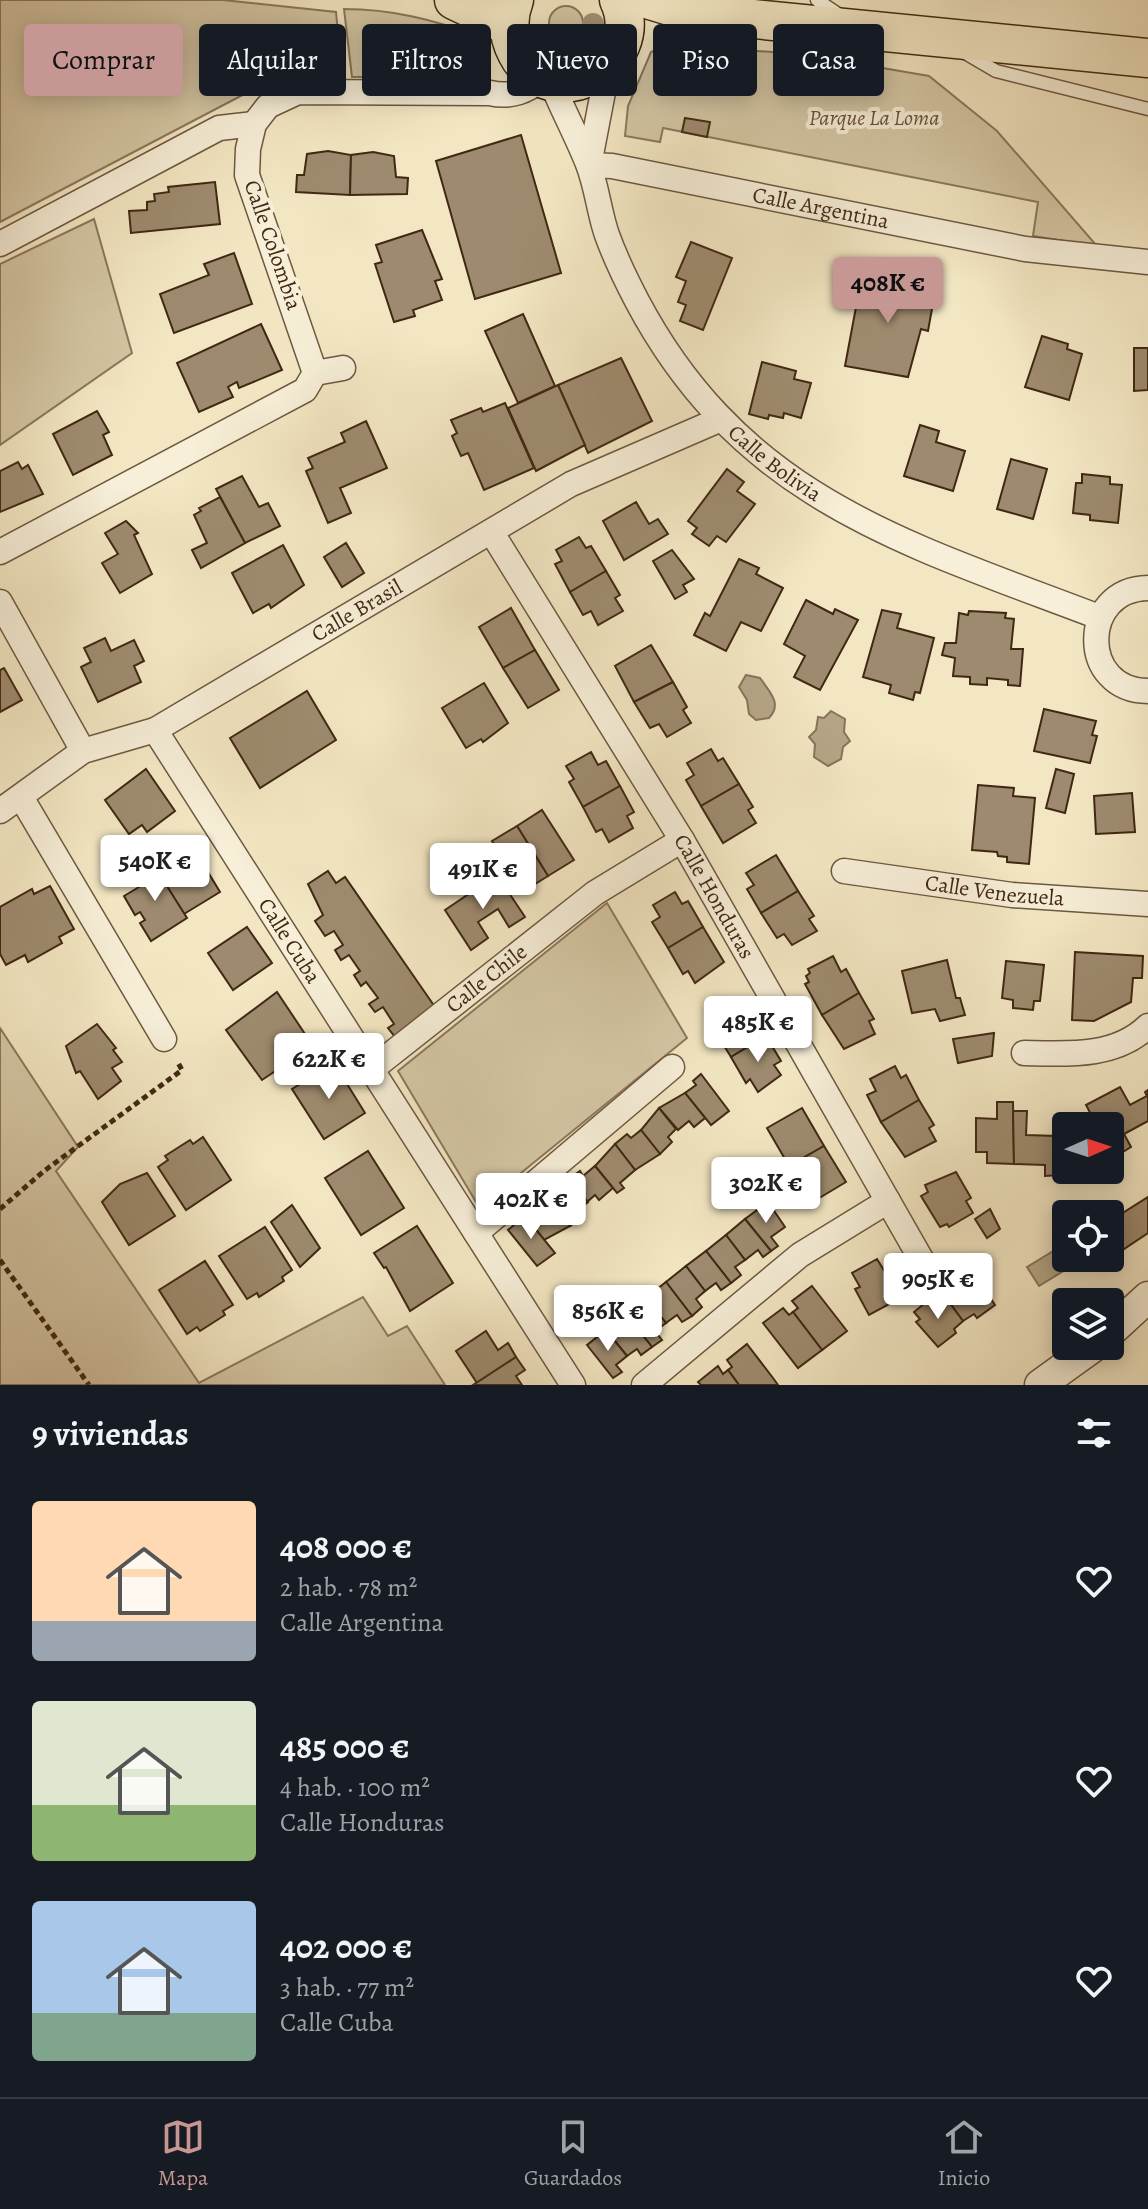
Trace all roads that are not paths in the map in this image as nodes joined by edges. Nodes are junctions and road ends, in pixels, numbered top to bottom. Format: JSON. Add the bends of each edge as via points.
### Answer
{"nodes":[{"id":1,"x":454,"y":0,"type":"edge"},
{"id":2,"x":619,"y":0,"type":"edge"},
{"id":3,"x":650,"y":0,"type":"edge"},
{"id":4,"x":817,"y":0,"type":"edge"},
{"id":5,"x":693,"y":13,"type":"junction"},
{"id":6,"x":625,"y":24,"type":"edge"},
{"id":7,"x":797,"y":24,"type":"edge"},
{"id":8,"x":853,"y":24,"type":"edge"},
{"id":9,"x":884,"y":33,"type":"edge"},
{"id":10,"x":507,"y":35,"type":"edge"},
{"id":11,"x":940,"y":38,"type":"junction"},
{"id":12,"x":637,"y":44,"type":"edge"},
{"id":13,"x":1148,"y":58,"type":"edge"},
{"id":14,"x":507,"y":73,"type":"edge"},
{"id":15,"x":553,"y":96,"type":"edge"},
{"id":16,"x":605,"y":96,"type":"edge"},
{"id":17,"x":1148,"y":109,"type":"edge"},
{"id":18,"x":254,"y":124,"type":"junction"},
{"id":19,"x":589,"y":165,"type":"junction"},
{"id":20,"x":0,"y":244,"type":"edge"},
{"id":21,"x":1148,"y":262,"type":"edge"},
{"id":22,"x":343,"y":368,"type":"dead end"},
{"id":23,"x":315,"y":373,"type":"junction"},
{"id":24,"x":721,"y":419,"type":"junction"},
{"id":25,"x":492,"y":533,"type":"junction"},
{"id":26,"x":0,"y":552,"type":"edge"},
{"id":27,"x":1148,"y":588,"type":"edge"},
{"id":28,"x":0,"y":602,"type":"edge"},
{"id":29,"x":1099,"y":617,"type":"junction"},
{"id":30,"x":1148,"y":691,"type":"edge"},
{"id":31,"x":155,"y":730,"type":"junction"},
{"id":32,"x":83,"y":751,"type":"junction"},
{"id":33,"x":21,"y":797,"type":"junction"},
{"id":34,"x":0,"y":811,"type":"edge"},
{"id":35,"x":682,"y":840,"type":"junction"},
{"id":36,"x":844,"y":871,"type":"dead end"},
{"id":37,"x":1148,"y":904,"type":"edge"},
{"id":38,"x":1148,"y":1026,"type":"edge"},
{"id":39,"x":164,"y":1039,"type":"road end"},
{"id":40,"x":1024,"y":1053,"type":"dead end"},
{"id":41,"x":672,"y":1067,"type":"dead end"},
{"id":42,"x":372,"y":1069,"type":"junction"},
{"id":43,"x":888,"y":1201,"type":"junction"},
{"id":44,"x":476,"y":1233,"type":"junction"},
{"id":45,"x":925,"y":1266,"type":"dead end"},
{"id":46,"x":1148,"y":1297,"type":"edge"},
{"id":47,"x":1124,"y":1319,"type":"edge"},
{"id":48,"x":1075,"y":1360,"type":"edge"},
{"id":49,"x":573,"y":1385,"type":"edge"},
{"id":50,"x":644,"y":1385,"type":"edge"},
{"id":51,"x":1040,"y":1385,"type":"edge"}],
"edges":[{"from":1,"to":10,"type":"main road"},
{"from":2,"to":6,"type":"main road"},
{"from":3,"to":5,"type":"main road"},
{"from":4,"to":8,"type":"lane"},
{"from":5,"to":7,"type":"main road"},
{"from":5,"to":12,"type":"main road"},
{"from":9,"to":11,"type":"main road"},
{"from":11,"to":13,"type":"main road"},
{"from":11,"to":17,"type":"lane","via":[[996,71]]},
{"from":14,"to":18,"type":"street","via":[[490,93],[298,92],[268,106]]},
{"from":15,"to":19,"type":"street","name":"Calle Bolivia"},
{"from":16,"to":19,"type":"street","name":"Calle Bolivia"},
{"from":18,"to":20,"type":"street","via":[[219,128]]},
{"from":18,"to":23,"type":"street","name":"Calle Colombia","via":[[247,175]]},
{"from":19,"to":21,"type":"street","name":"Calle Argentina","via":[[1025,249]]},
{"from":19,"to":24,"type":"street","name":"Calle Bolivia","via":[[607,234],[637,302],[684,376]]},
{"from":22,"to":23,"type":"street"},
{"from":23,"to":26,"type":"street","via":[[305,390]]},
{"from":24,"to":25,"type":"street","name":"Calle Brasil","via":[[571,484]]},
{"from":24,"to":29,"type":"street","name":"Calle Bolivia","via":[[785,476],[865,524]]},
{"from":25,"to":31,"type":"street","name":"Calle Brasil"},
{"from":25,"to":35,"type":"street","name":"Calle Honduras"},
{"from":27,"to":29,"type":"street","via":[[1122,594]]},
{"from":28,"to":32,"type":"street"},
{"from":29,"to":30,"type":"street","via":[[1095,641],[1100,664],[1123,686]]},
{"from":31,"to":32,"type":"street","name":"Calle Brasil"},
{"from":31,"to":42,"type":"street","name":"Calle Cuba"},
{"from":32,"to":33,"type":"street","name":"Calle Brasil"},
{"from":33,"to":34,"type":"street","name":"Calle Brasil"},
{"from":33,"to":39,"type":"street"},
{"from":35,"to":42,"type":"street","name":"Calle Chile","via":[[595,893]]},
{"from":35,"to":43,"type":"street","name":"Calle Honduras"},
{"from":36,"to":37,"type":"street","name":"Calle Venezuela","via":[[1012,895]]},
{"from":38,"to":40,"type":"street","via":[[1128,1042],[1102,1051]]},
{"from":41,"to":44,"type":"street"},
{"from":42,"to":44,"type":"street","name":"Calle Cuba"},
{"from":43,"to":45,"type":"street","name":"Calle Honduras"},
{"from":43,"to":50,"type":"street","via":[[800,1255]]},
{"from":44,"to":49,"type":"street","name":"Calle Cuba"},
{"from":46,"to":47,"type":"street"},
{"from":48,"to":51,"type":"street"}]}
